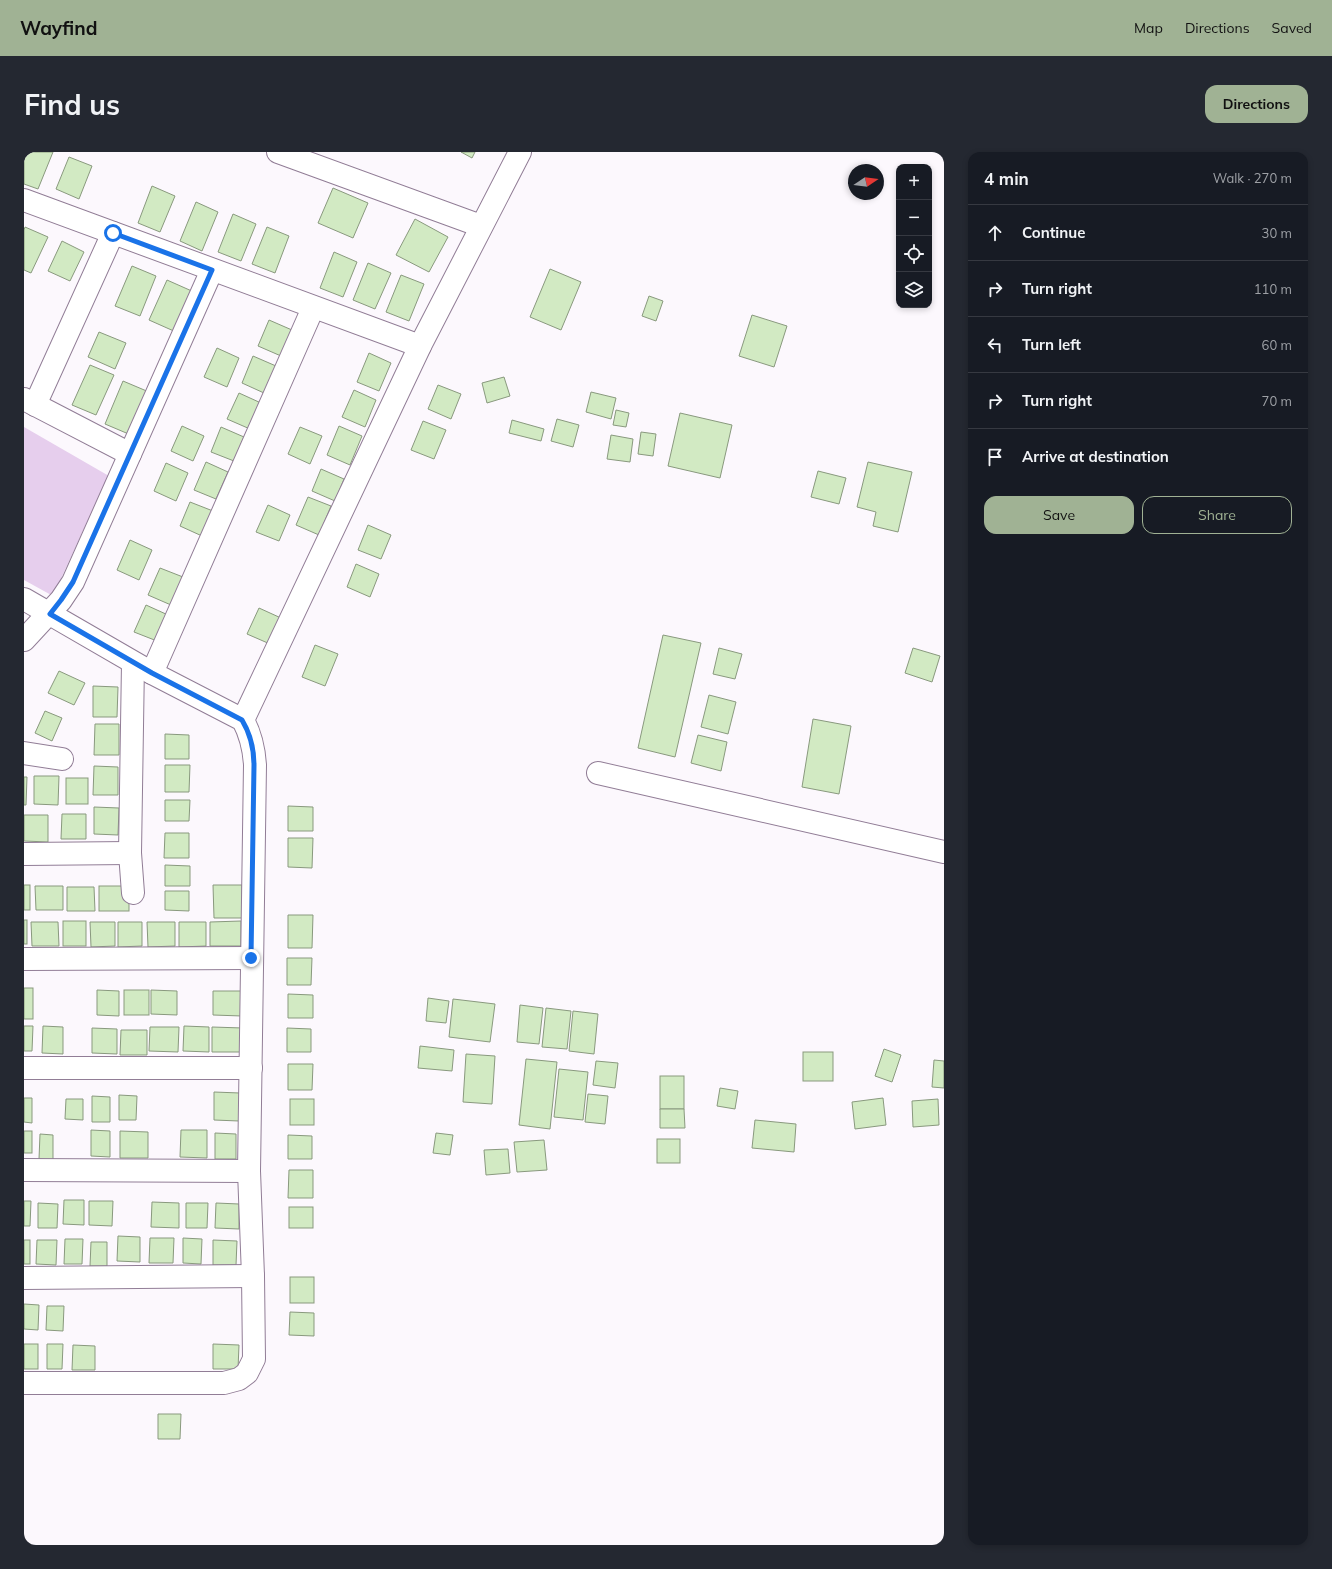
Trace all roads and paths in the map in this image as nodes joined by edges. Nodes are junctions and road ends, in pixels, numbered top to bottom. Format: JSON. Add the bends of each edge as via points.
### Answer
{"nodes":[{"id":1,"x":278,"y":152,"type":"edge"},
{"id":2,"x":520,"y":152,"type":"edge"},
{"id":3,"x":24,"y":200,"type":"edge"},
{"id":4,"x":481,"y":226,"type":"junction"},
{"id":5,"x":113,"y":233,"type":"junction"},
{"id":6,"x":212,"y":270,"type":"junction"},
{"id":7,"x":313,"y":308,"type":"junction"},
{"id":8,"x":420,"y":346,"type":"junction"},
{"id":9,"x":29,"y":402,"type":"edge"},
{"id":10,"x":130,"y":454,"type":"junction"},
{"id":11,"x":24,"y":599,"type":"edge"},
{"id":12,"x":50,"y":614,"type":"junction"},
{"id":13,"x":24,"y":640,"type":"edge"},
{"id":14,"x":142,"y":668,"type":"junction"},
{"id":15,"x":242,"y":720,"type":"junction"},
{"id":16,"x":24,"y":753,"type":"edge"},
{"id":17,"x":62,"y":759,"type":"dead end"},
{"id":18,"x":598,"y":773,"type":"dead end"},
{"id":19,"x":944,"y":852,"type":"edge"},
{"id":20,"x":130,"y":853,"type":"junction"},
{"id":21,"x":24,"y":854,"type":"edge"},
{"id":22,"x":133,"y":893,"type":"dead end"},
{"id":23,"x":251,"y":958,"type":"junction"},
{"id":24,"x":24,"y":959,"type":"edge"},
{"id":25,"x":24,"y":1068,"type":"edge"},
{"id":26,"x":251,"y":1068,"type":"junction"},
{"id":27,"x":24,"y":1170,"type":"edge"},
{"id":28,"x":249,"y":1171,"type":"junction"},
{"id":29,"x":253,"y":1276,"type":"junction"},
{"id":30,"x":24,"y":1278,"type":"edge"},
{"id":31,"x":24,"y":1383,"type":"edge"}],
"edges":[{"from":1,"to":4,"type":"street"},
{"from":2,"to":4,"type":"street"},
{"from":3,"to":5,"type":"street"},
{"from":4,"to":8,"type":"street"},
{"from":5,"to":6,"type":"street"},
{"from":5,"to":9,"type":"street"},
{"from":6,"to":7,"type":"street"},
{"from":6,"to":10,"type":"street"},
{"from":7,"to":8,"type":"street"},
{"from":7,"to":14,"type":"street"},
{"from":8,"to":15,"type":"street"},
{"from":9,"to":10,"type":"street"},
{"from":10,"to":12,"type":"street","via":[[73,582]]},
{"from":11,"to":12,"type":"street"},
{"from":12,"to":13,"type":"street"},
{"from":12,"to":14,"type":"street"},
{"from":14,"to":15,"type":"street"},
{"from":14,"to":20,"type":"street"},
{"from":15,"to":23,"type":"street","via":[[250,733],[254,747]]},
{"from":16,"to":17,"type":"street"},
{"from":18,"to":19,"type":"street"},
{"from":20,"to":21,"type":"street"},
{"from":20,"to":22,"type":"street"},
{"from":23,"to":24,"type":"street"},
{"from":23,"to":26,"type":"street"},
{"from":25,"to":26,"type":"street"},
{"from":26,"to":28,"type":"street"},
{"from":27,"to":28,"type":"street"},
{"from":28,"to":29,"type":"street"},
{"from":29,"to":30,"type":"street"},
{"from":29,"to":31,"type":"street","via":[[254,1360],[247,1373],[239,1379],[224,1383]]}]}
